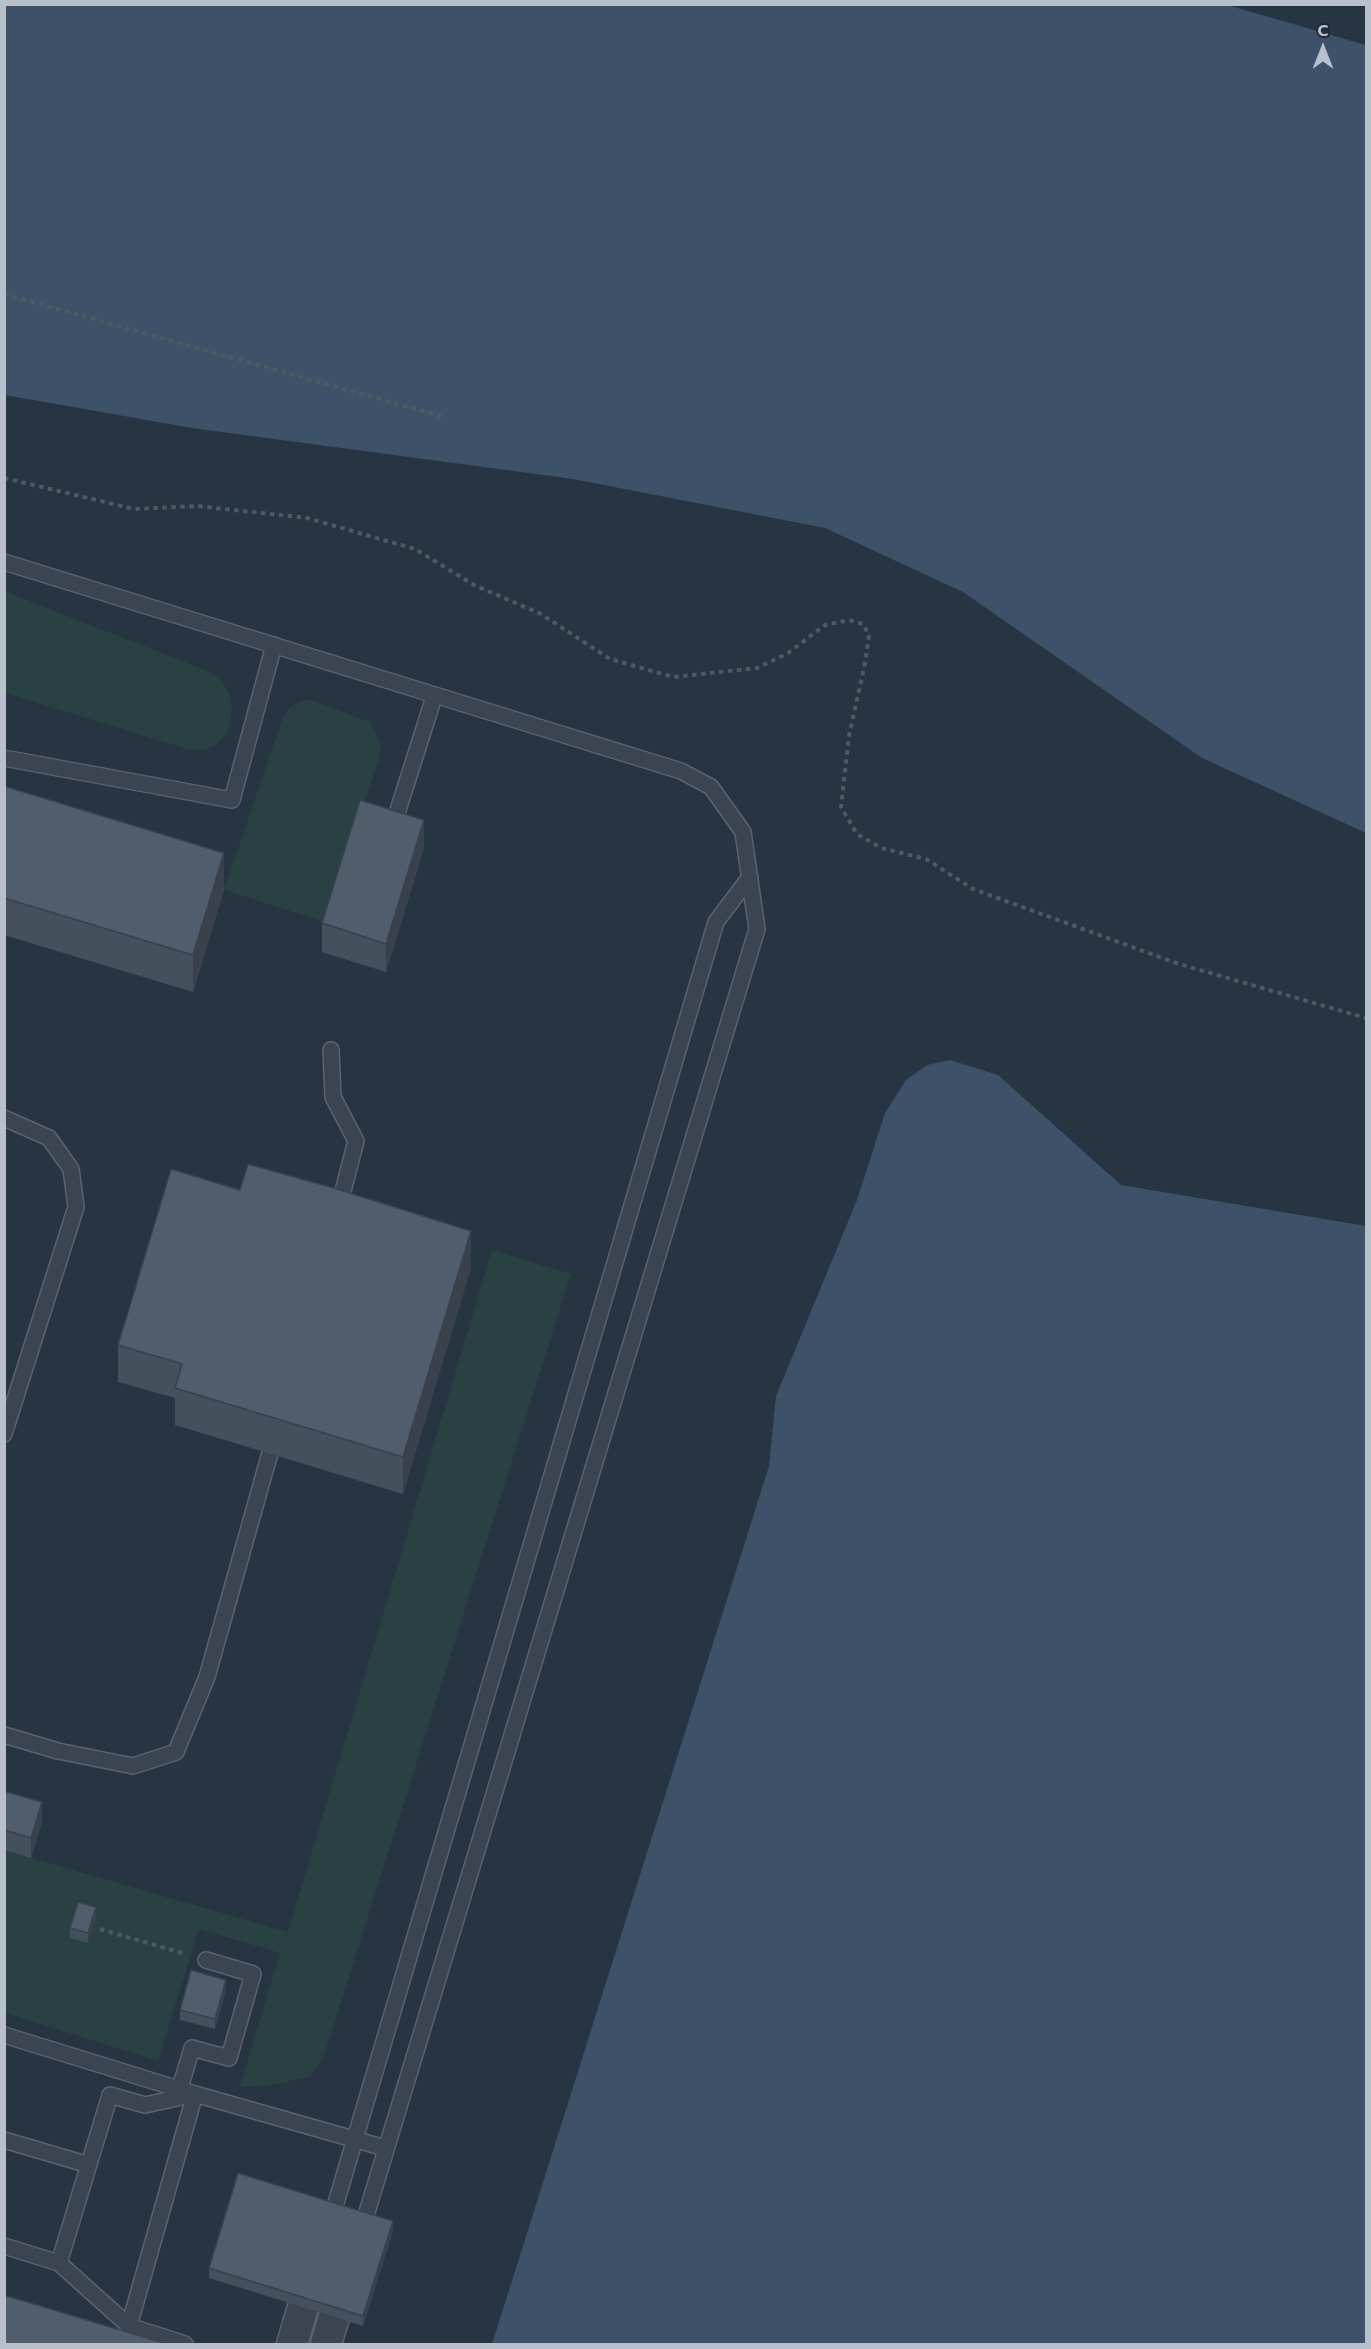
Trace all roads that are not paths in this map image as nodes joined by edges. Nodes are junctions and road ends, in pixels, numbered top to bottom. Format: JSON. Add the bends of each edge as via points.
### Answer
{"nodes":[{"id":1,"x":4,"y":562,"type":"edge"},
{"id":2,"x":274,"y":645,"type":"junction"},
{"id":3,"x":435,"y":697,"type":"junction"},
{"id":4,"x":4,"y":758,"type":"edge"},
{"id":5,"x":389,"y":838,"type":"edge"},
{"id":6,"x":750,"y":877,"type":"junction"},
{"id":7,"x":331,"y":1050,"type":"dead end"},
{"id":8,"x":4,"y":1118,"type":"edge"},
{"id":9,"x":334,"y":1224,"type":"edge"},
{"id":10,"x":4,"y":1434,"type":"edge"},
{"id":11,"x":270,"y":1453,"type":"dead end"},
{"id":12,"x":4,"y":1734,"type":"edge"},
{"id":13,"x":206,"y":1960,"type":"road end"},
{"id":14,"x":4,"y":2035,"type":"edge"},
{"id":15,"x":117,"y":2070,"type":"junction"},
{"id":16,"x":180,"y":2088,"type":"junction"},
{"id":17,"x":195,"y":2094,"type":"junction"},
{"id":18,"x":110,"y":2095,"type":"junction"},
{"id":19,"x":356,"y":2139,"type":"junction"},
{"id":20,"x":4,"y":2140,"type":"edge"},
{"id":21,"x":385,"y":2148,"type":"junction"},
{"id":22,"x":89,"y":2165,"type":"junction"},
{"id":23,"x":333,"y":2213,"type":"edge"},
{"id":24,"x":364,"y":2222,"type":"edge"},
{"id":25,"x":4,"y":2246,"type":"edge"},
{"id":26,"x":59,"y":2263,"type":"junction"},
{"id":27,"x":303,"y":2307,"type":"edge"},
{"id":28,"x":129,"y":2326,"type":"junction"},
{"id":29,"x":185,"y":2344,"type":"edge"},
{"id":30,"x":292,"y":2344,"type":"edge"}],
"edges":[{"from":1,"to":2,"type":"lane"},
{"from":2,"to":3,"type":"lane"},
{"from":2,"to":4,"type":"lane","via":[[232,800]]},
{"from":3,"to":5,"type":"lane"},
{"from":3,"to":6,"type":"lane","via":[[681,771],[711,787],[743,832]]},
{"from":6,"to":19,"type":"lane","via":[[717,922]]},
{"from":6,"to":21,"type":"lane","via":[[757,929]]},
{"from":7,"to":9,"type":"lane","via":[[333,1097],[356,1141]]},
{"from":8,"to":10,"type":"lane","via":[[49,1138],[71,1169],[75,1207]]},
{"from":11,"to":12,"type":"lane","via":[[207,1677],[176,1752],[133,1766],[58,1751]]},
{"from":13,"to":16,"type":"lane","via":[[253,1974],[228,2058],[192,2048]]},
{"from":14,"to":15,"type":"lane"},
{"from":15,"to":16,"type":"lane"},
{"from":15,"to":18,"type":"lane"},
{"from":16,"to":17,"type":"lane"},
{"from":17,"to":18,"type":"lane","via":[[145,2105]]},
{"from":17,"to":19,"type":"lane"},
{"from":17,"to":28,"type":"lane"},
{"from":18,"to":22,"type":"lane"},
{"from":19,"to":21,"type":"lane"},
{"from":19,"to":23,"type":"lane"},
{"from":20,"to":22,"type":"lane"},
{"from":21,"to":24,"type":"lane"},
{"from":22,"to":26,"type":"lane"},
{"from":25,"to":26,"type":"lane"},
{"from":26,"to":28,"type":"lane"},
{"from":27,"to":30,"type":"street"},
{"from":28,"to":29,"type":"lane"}]}
